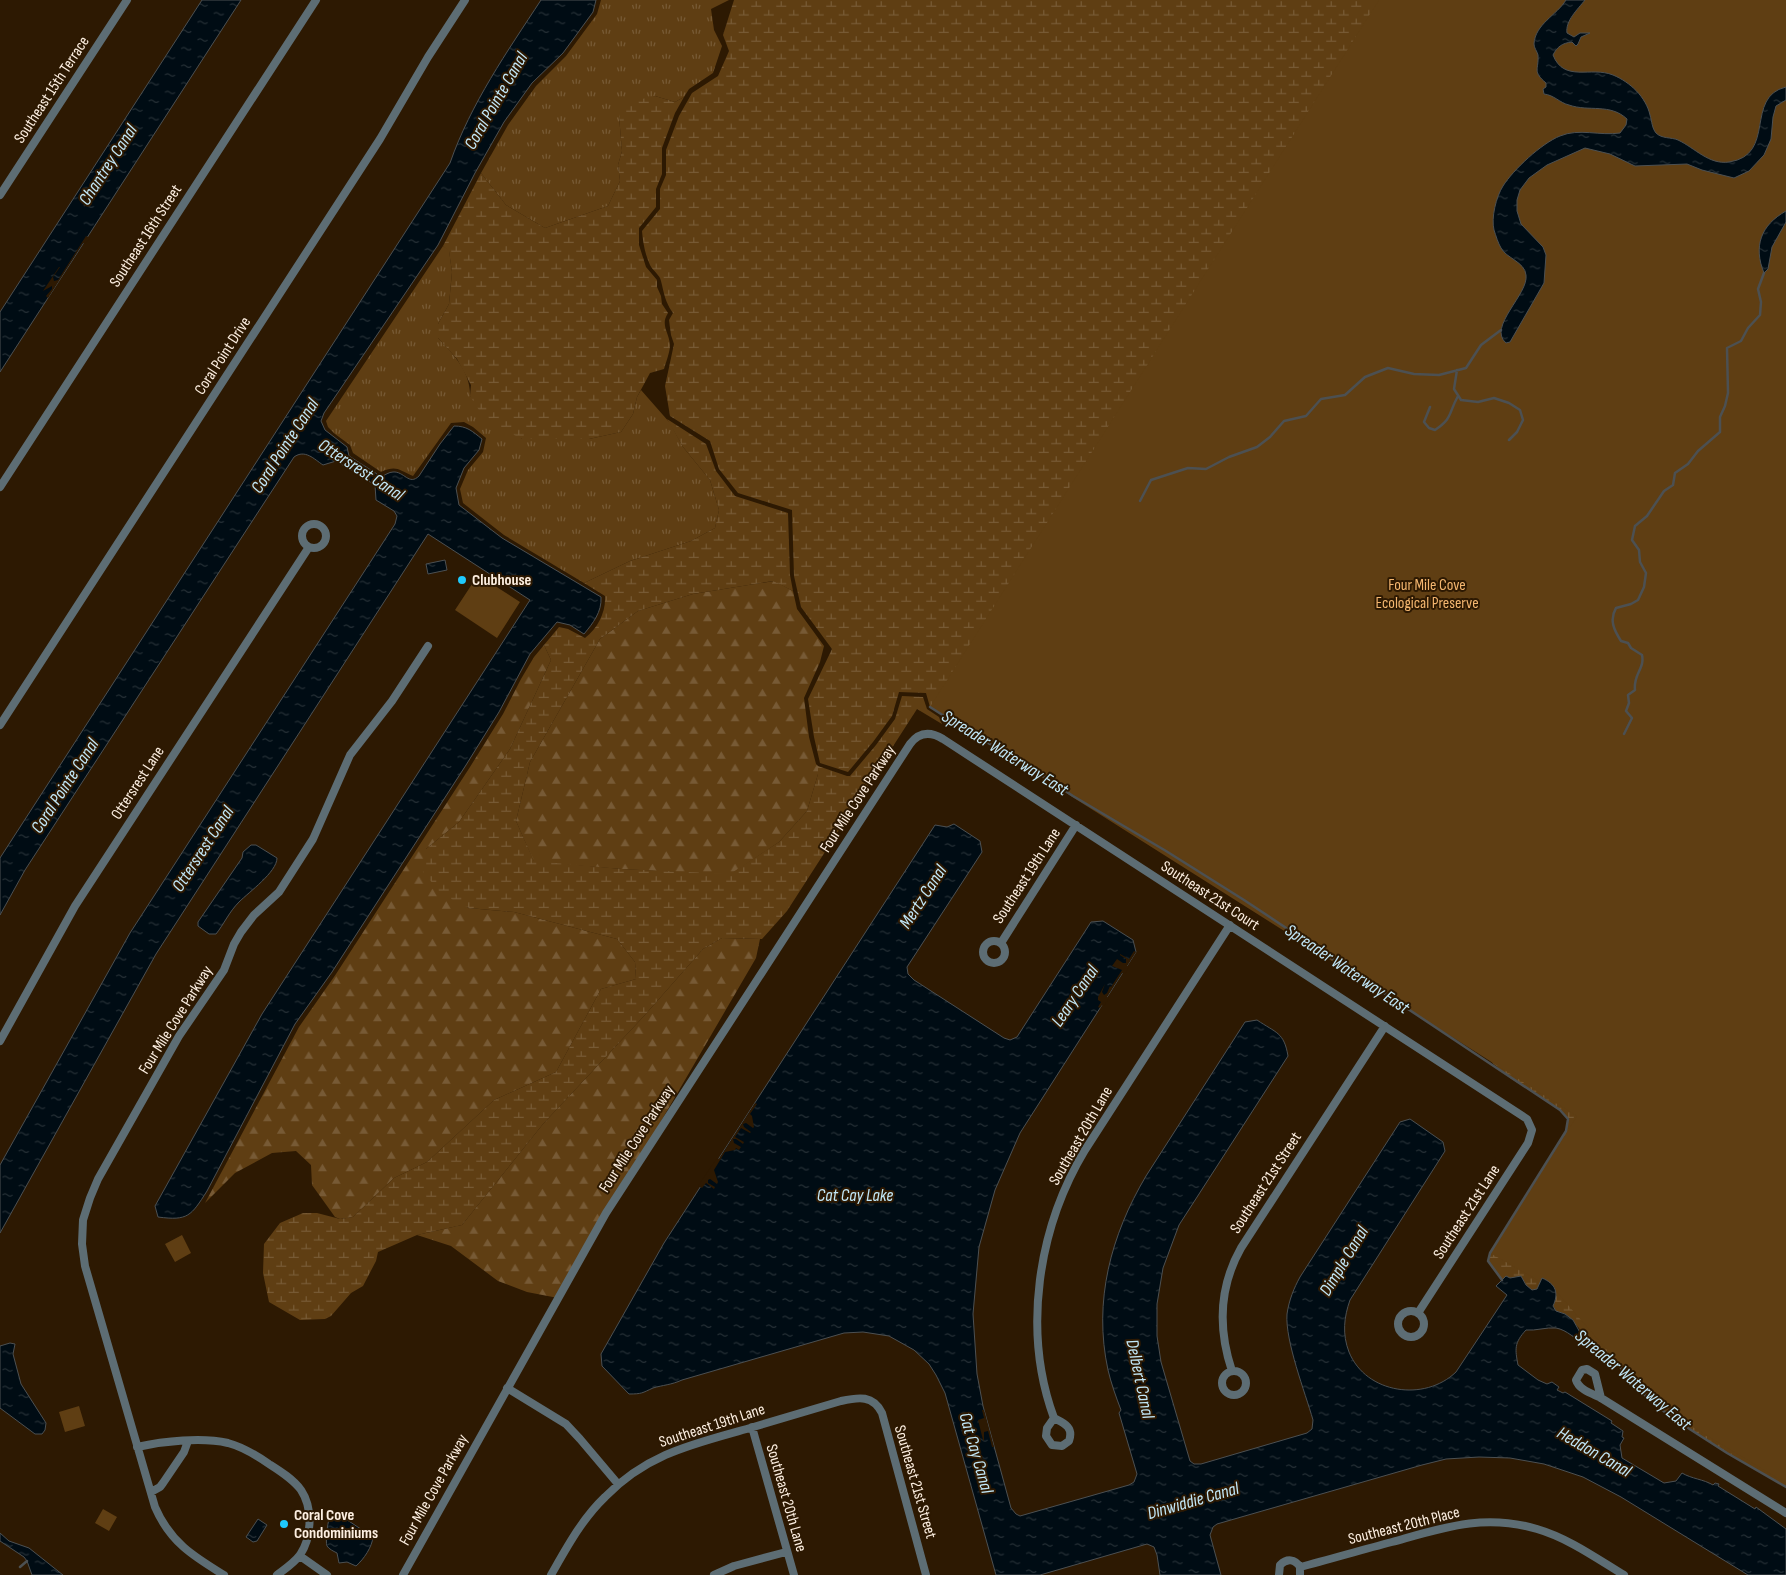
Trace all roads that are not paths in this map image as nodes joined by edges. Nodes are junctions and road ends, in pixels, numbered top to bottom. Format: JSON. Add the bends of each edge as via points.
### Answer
{"nodes":[{"id":1,"x":127,"y":0,"type":"edge"},
{"id":2,"x":316,"y":0,"type":"edge"},
{"id":3,"x":465,"y":0,"type":"edge"},
{"id":4,"x":0,"y":195,"type":"edge"},
{"id":5,"x":0,"y":487,"type":"edge"},
{"id":6,"x":309,"y":547,"type":"dead end"},
{"id":7,"x":428,"y":646,"type":"dead end"},
{"id":8,"x":0,"y":725,"type":"edge"},
{"id":9,"x":921,"y":735,"type":"joint"},
{"id":10,"x":1076,"y":825,"type":"junction"},
{"id":11,"x":1230,"y":925,"type":"junction"},
{"id":12,"x":1000,"y":943,"type":"dead end"},
{"id":13,"x":1385,"y":1026,"type":"junction"},
{"id":14,"x":0,"y":1041,"type":"edge"},
{"id":15,"x":1531,"y":1124,"type":"joint"},
{"id":16,"x":1418,"y":1313,"type":"dead end"},
{"id":17,"x":1232,"y":1371,"type":"dead end"},
{"id":18,"x":507,"y":1388,"type":"junction"},
{"id":19,"x":1601,"y":1398,"type":"dead end"},
{"id":20,"x":872,"y":1400,"type":"joint"},
{"id":21,"x":1054,"y":1418,"type":"dead end"},
{"id":22,"x":752,"y":1428,"type":"junction"},
{"id":23,"x":188,"y":1441,"type":"junction"},
{"id":24,"x":137,"y":1447,"type":"junction"},
{"id":25,"x":618,"y":1484,"type":"junction"},
{"id":26,"x":151,"y":1492,"type":"junction"},
{"id":27,"x":1786,"y":1512,"type":"edge"},
{"id":28,"x":786,"y":1552,"type":"junction"},
{"id":29,"x":300,"y":1556,"type":"junction"},
{"id":30,"x":1300,"y":1571,"type":"edge"},
{"id":31,"x":224,"y":1575,"type":"edge"},
{"id":32,"x":277,"y":1575,"type":"edge"},
{"id":33,"x":327,"y":1575,"type":"edge"},
{"id":34,"x":403,"y":1575,"type":"edge"},
{"id":35,"x":551,"y":1575,"type":"edge"},
{"id":36,"x":714,"y":1575,"type":"edge"},
{"id":37,"x":794,"y":1575,"type":"edge"},
{"id":38,"x":926,"y":1575,"type":"edge"},
{"id":39,"x":1280,"y":1575,"type":"edge"},
{"id":40,"x":1624,"y":1575,"type":"edge"}],
"edges":[{"from":1,"to":4,"type":"street","name":"Southeast 15th Terrace"},
{"from":2,"to":5,"type":"street","name":"Southeast 16th Street"},
{"from":3,"to":8,"type":"street","name":"Coral Point Drive","via":[[377,144]]},
{"from":6,"to":14,"type":"street","name":"Ottersrest Lane","via":[[75,906]]},
{"from":7,"to":24,"type":"street","name":"Four Mile Cove Parkway","via":[[392,701],[350,755],[313,839],[296,867],[276,896],[254,915],[241,932],[224,970],[176,1041],[90,1198],[82,1228],[82,1255]]},
{"from":9,"to":10,"type":"street","name":"Southeast 21st Court","via":[[939,736]]},
{"from":9,"to":18,"type":"street","name":"Four Mile Cove Parkway","via":[[910,744],[606,1213]]},
{"from":10,"to":11,"type":"street","name":"Southeast 21st Court"},
{"from":10,"to":12,"type":"street","name":"Southeast 19th Lane"},
{"from":11,"to":13,"type":"street","name":"Southeast 21st Court"},
{"from":11,"to":21,"type":"street","name":"Southeast 20th Lane","via":[[1085,1150],[1056,1209],[1045,1252],[1038,1308],[1041,1361]]},
{"from":13,"to":15,"type":"street","name":"Southeast 21st Court","via":[[1521,1114]]},
{"from":13,"to":17,"type":"street","name":"Southeast 21st Street","via":[[1232,1265],[1222,1315]]},
{"from":15,"to":16,"type":"street","name":"Southeast 21st Lane","via":[[1528,1143]]},
{"from":18,"to":25,"type":"street","via":[[566,1424]]},
{"from":18,"to":34,"type":"street","name":"Four Mile Cove Parkway"},
{"from":19,"to":27,"type":"street"},
{"from":20,"to":22,"type":"street","name":"Southeast 19th Lane","via":[[862,1397],[850,1399]]},
{"from":20,"to":38,"type":"street","name":"Southeast 21st Street","via":[[882,1413]]},
{"from":22,"to":25,"type":"street","name":"Southeast 19th Lane","via":[[671,1451]]},
{"from":22,"to":28,"type":"street","name":"Southeast 20th Lane"},
{"from":23,"to":24,"type":"street"},
{"from":23,"to":26,"type":"street","via":[[163,1483]]},
{"from":23,"to":29,"type":"street","via":[[218,1441],[240,1447],[297,1485],[307,1501],[310,1519]]},
{"from":24,"to":26,"type":"street","name":"Four Mile Cove Parkway"},
{"from":25,"to":35,"type":"street","name":"Southeast 19th Lane","via":[[588,1516]]},
{"from":26,"to":31,"type":"street","name":"Four Mile Cove Parkway","via":[[162,1522],[176,1540]]},
{"from":28,"to":36,"type":"street"},
{"from":28,"to":37,"type":"street","name":"Southeast 20th Lane"},
{"from":29,"to":32,"type":"street"},
{"from":29,"to":33,"type":"street"},
{"from":30,"to":39,"type":"street","name":"Southeast 20th Place","via":[[1295,1561],[1286,1560],[1280,1565]]},
{"from":30,"to":40,"type":"street","name":"Southeast 20th Place","via":[[1435,1529],[1492,1522],[1524,1525],[1548,1532]]}]}
